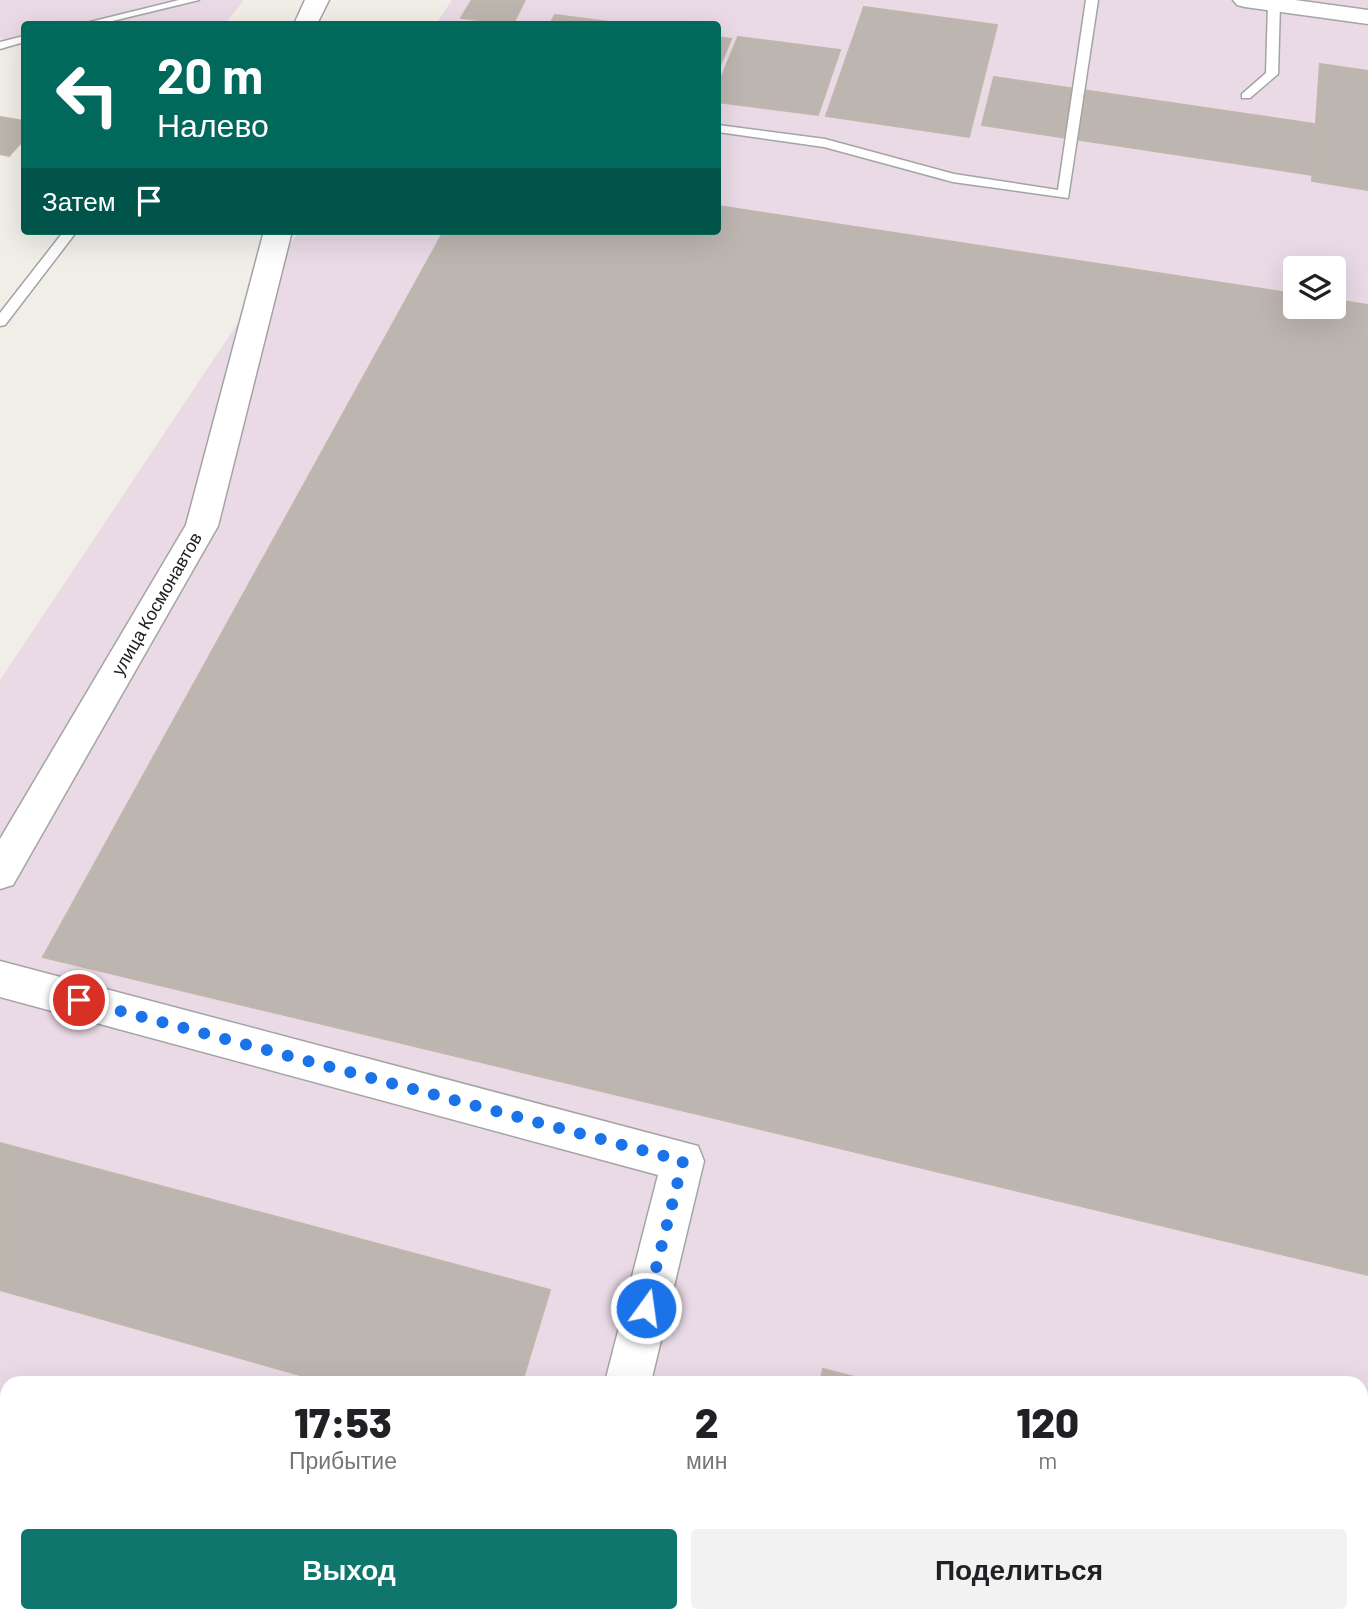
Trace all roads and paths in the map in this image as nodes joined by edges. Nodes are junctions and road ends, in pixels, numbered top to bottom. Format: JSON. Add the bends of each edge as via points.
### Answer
{"nodes":[{"id":1,"x":193,"y":0,"type":"edge"},
{"id":2,"x":317,"y":0,"type":"edge"},
{"id":3,"x":1092,"y":0,"type":"edge"},
{"id":4,"x":1245,"y":0,"type":"edge"},
{"id":5,"x":1274,"y":4,"type":"junction"},
{"id":6,"x":1331,"y":6,"type":"edge"},
{"id":7,"x":1368,"y":17,"type":"edge"},
{"id":8,"x":101,"y":21,"type":"edge"},
{"id":9,"x":307,"y":21,"type":"edge"},
{"id":10,"x":21,"y":40,"type":"edge"},
{"id":11,"x":0,"y":46,"type":"edge"},
{"id":12,"x":1246,"y":96,"type":"dead end"},
{"id":13,"x":721,"y":129,"type":"edge"},
{"id":14,"x":68,"y":235,"type":"edge"},
{"id":15,"x":277,"y":235,"type":"edge"},
{"id":16,"x":0,"y":322,"type":"edge"},
{"id":17,"x":0,"y":873,"type":"edge"},
{"id":18,"x":0,"y":979,"type":"edge"},
{"id":19,"x":629,"y":1376,"type":"edge"}],
"edges":[{"from":1,"to":8,"type":"lane"},
{"from":2,"to":9,"type":"street"},
{"from":3,"to":13,"type":"lane","via":[[1064,195],[953,178],[825,143]]},
{"from":4,"to":5,"type":"street"},
{"from":5,"to":6,"type":"street"},
{"from":5,"to":12,"type":"lane","via":[[1272,74]]},
{"from":6,"to":7,"type":"street"},
{"from":10,"to":11,"type":"lane"},
{"from":14,"to":16,"type":"lane"},
{"from":15,"to":17,"type":"street","name":"улица Космонавтов","via":[[202,526]]},
{"from":18,"to":19,"type":"street","via":[[683,1161]]}]}
